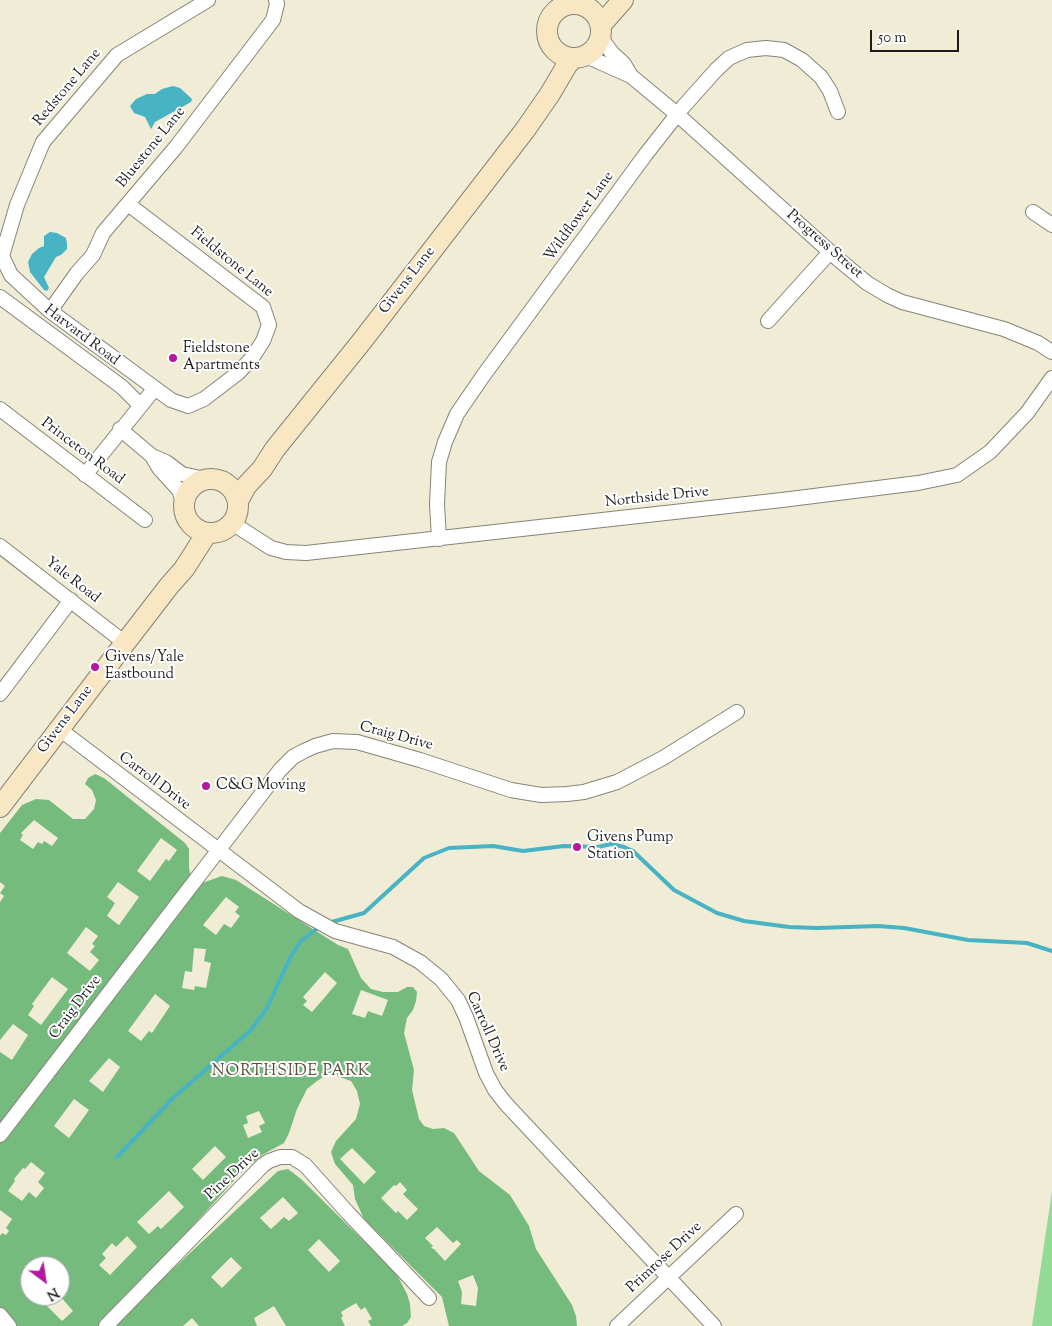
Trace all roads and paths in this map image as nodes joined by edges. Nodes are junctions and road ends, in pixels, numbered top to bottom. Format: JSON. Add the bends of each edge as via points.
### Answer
{"nodes":[{"id":1,"x":208,"y":0,"type":"edge"},
{"id":2,"x":624,"y":0,"type":"edge"},
{"id":3,"x":276,"y":2,"type":"edge"},
{"id":4,"x":582,"y":3,"type":"edge"},
{"id":5,"x":547,"y":9,"type":"edge"},
{"id":6,"x":601,"y":32,"type":"junction"},
{"id":7,"x":552,"y":47,"type":"junction"},
{"id":8,"x":580,"y":57,"type":"junction"},
{"id":9,"x":631,"y":76,"type":"junction"},
{"id":10,"x":538,"y":110,"type":"junction"},
{"id":11,"x":838,"y":112,"type":"dead end"},
{"id":12,"x":678,"y":115,"type":"junction"},
{"id":13,"x":128,"y":204,"type":"junction"},
{"id":14,"x":1033,"y":212,"type":"dead end"},
{"id":15,"x":1052,"y":226,"type":"edge"},
{"id":16,"x":830,"y":252,"type":"junction"},
{"id":17,"x":1,"y":256,"type":"edge"},
{"id":18,"x":0,"y":297,"type":"edge"},
{"id":19,"x":50,"y":311,"type":"junction"},
{"id":20,"x":768,"y":321,"type":"dead end"},
{"id":21,"x":1052,"y":352,"type":"edge"},
{"id":22,"x":1052,"y":378,"type":"edge"},
{"id":23,"x":155,"y":388,"type":"junction"},
{"id":24,"x":140,"y":404,"type":"junction"},
{"id":25,"x":0,"y":409,"type":"edge"},
{"id":26,"x":120,"y":429,"type":"junction"},
{"id":27,"x":275,"y":449,"type":"junction"},
{"id":28,"x":152,"y":456,"type":"junction"},
{"id":29,"x":85,"y":475,"type":"junction"},
{"id":30,"x":214,"y":480,"type":"junction"},
{"id":31,"x":183,"y":501,"type":"junction"},
{"id":32,"x":238,"y":501,"type":"junction"},
{"id":33,"x":145,"y":520,"type":"dead end"},
{"id":34,"x":232,"y":522,"type":"junction"},
{"id":35,"x":199,"y":529,"type":"junction"},
{"id":36,"x":439,"y":539,"type":"junction"},
{"id":37,"x":0,"y":546,"type":"edge"},
{"id":38,"x":71,"y":600,"type":"junction"},
{"id":39,"x":124,"y":643,"type":"junction"},
{"id":40,"x":0,"y":694,"type":"edge"},
{"id":41,"x":737,"y":712,"type":"dead end"},
{"id":42,"x":58,"y":728,"type":"junction"},
{"id":43,"x":0,"y":807,"type":"edge"},
{"id":44,"x":219,"y":850,"type":"junction"},
{"id":45,"x":0,"y":1135,"type":"edge"},
{"id":46,"x":736,"y":1214,"type":"dead end"},
{"id":47,"x":668,"y":1277,"type":"junction"},
{"id":48,"x":429,"y":1298,"type":"dead end"},
{"id":49,"x":0,"y":1315,"type":"edge"},
{"id":50,"x":9,"y":1326,"type":"edge"},
{"id":51,"x":106,"y":1326,"type":"edge"},
{"id":52,"x":617,"y":1326,"type":"edge"},
{"id":53,"x":714,"y":1326,"type":"edge"}],
"edges":[{"from":1,"to":17,"type":"street","name":"Redstone Lane","via":[[117,55],[43,142],[17,205]]},
{"from":2,"to":6,"type":"street"},
{"from":3,"to":13,"type":"street","name":"Bluestone Lane","via":[[273,20]]},
{"from":4,"to":5,"type":"street","via":[[563,6],[556,11]]},
{"from":4,"to":6,"type":"street","via":[[594,12]]},
{"from":5,"to":7,"type":"street","via":[[547,33]]},
{"from":6,"to":8,"type":"street","via":[[593,51]]},
{"from":6,"to":9,"type":"street","name":"Progress Street","via":[[612,53]]},
{"from":7,"to":8,"type":"street","via":[[565,57]]},
{"from":7,"to":10,"type":"street","name":"Givens Lane"},
{"from":8,"to":9,"type":"street","name":"Progress Street"},
{"from":8,"to":10,"type":"street","name":"Givens Lane","via":[[566,65]]},
{"from":9,"to":12,"type":"street","name":"Progress Street"},
{"from":10,"to":27,"type":"street","name":"Givens Lane","via":[[362,341]]},
{"from":11,"to":12,"type":"street","name":"Wildflower Lane","via":[[830,91],[810,66],[784,50],[766,48],[747,50],[729,58]]},
{"from":12,"to":16,"type":"street","name":"Progress Street"},
{"from":12,"to":36,"type":"street","name":"Wildflower Lane","via":[[646,154],[457,414],[439,462]]},
{"from":13,"to":19,"type":"street","name":"Bluestone Lane","via":[[103,233],[93,255]]},
{"from":13,"to":23,"type":"street","name":"Fieldstone Lane","via":[[263,307],[269,325],[252,358],[204,399],[188,406]]},
{"from":14,"to":15,"type":"street"},
{"from":16,"to":20,"type":"street"},
{"from":16,"to":21,"type":"street","name":"Progress Street","via":[[886,296],[1004,329]]},
{"from":17,"to":19,"type":"street","name":"Redstone Lane","via":[[10,275]]},
{"from":18,"to":24,"type":"street","name":"Harvard Road","via":[[122,387]]},
{"from":19,"to":23,"type":"street","name":"Fieldstone Lane"},
{"from":22,"to":36,"type":"street","name":"Northside Drive","via":[[1027,413],[990,452],[957,475],[782,500]]},
{"from":23,"to":24,"type":"street"},
{"from":24,"to":26,"type":"street"},
{"from":25,"to":29,"type":"street","name":"Princeton Road"},
{"from":26,"to":28,"type":"street"},
{"from":26,"to":29,"type":"street"},
{"from":27,"to":30,"type":"street","name":"Givens Lane","via":[[233,478]]},
{"from":27,"to":32,"type":"street","name":"Givens Lane"},
{"from":28,"to":30,"type":"street","via":[[182,474]]},
{"from":28,"to":31,"type":"street","via":[[179,490]]},
{"from":29,"to":33,"type":"street","name":"Princeton Road"},
{"from":30,"to":31,"type":"street","via":[[192,485]]},
{"from":30,"to":32,"type":"street","via":[[231,486]]},
{"from":31,"to":35,"type":"street","via":[[185,517]]},
{"from":32,"to":34,"type":"street"},
{"from":34,"to":35,"type":"street","via":[[219,532]]},
{"from":34,"to":36,"type":"street","name":"Northside Drive","via":[[271,548],[286,552],[306,553]]},
{"from":35,"to":39,"type":"street","name":"Givens Lane","via":[[184,569]]},
{"from":37,"to":38,"type":"street","name":"Yale Road"},
{"from":38,"to":39,"type":"street","name":"Yale Road"},
{"from":38,"to":40,"type":"street"},
{"from":39,"to":42,"type":"street","name":"Givens Lane"},
{"from":41,"to":44,"type":"street","name":"Craig Drive","via":[[617,782],[567,794],[541,795],[511,790],[358,742],[324,743],[304,750],[284,765]]},
{"from":42,"to":43,"type":"street","name":"Givens Lane"},
{"from":42,"to":44,"type":"street","name":"Carroll Drive"},
{"from":44,"to":45,"type":"street","name":"Craig Drive"},
{"from":44,"to":47,"type":"street","name":"Carroll Drive","via":[[322,925],[393,947],[420,962],[440,979],[458,1000],[495,1090]]},
{"from":46,"to":47,"type":"street","name":"Primrose Drive"},
{"from":47,"to":52,"type":"street","name":"Primrose Drive"},
{"from":47,"to":53,"type":"street","name":"Carroll Drive"},
{"from":48,"to":51,"type":"street","name":"Pine Drive","via":[[305,1164],[280,1157],[263,1165]]},
{"from":49,"to":50,"type":"street"}]}
